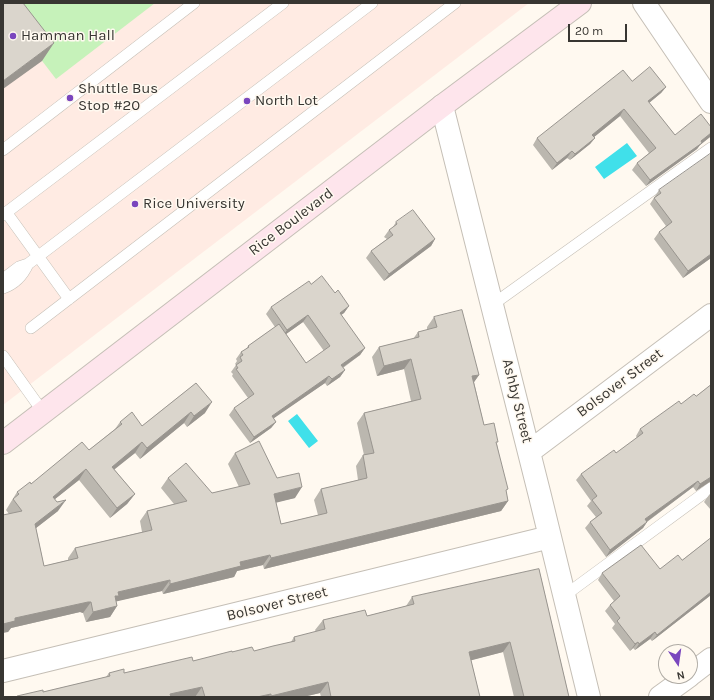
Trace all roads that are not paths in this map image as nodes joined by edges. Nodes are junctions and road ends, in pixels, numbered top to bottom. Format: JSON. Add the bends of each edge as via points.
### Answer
{"nodes":[{"id":1,"x":194,"y":3,"type":"edge"},
{"id":2,"x":283,"y":3,"type":"edge"},
{"id":3,"x":372,"y":3,"type":"edge"},
{"id":4,"x":455,"y":3,"type":"edge"},
{"id":5,"x":580,"y":3,"type":"edge"},
{"id":6,"x":644,"y":3,"type":"edge"},
{"id":7,"x":711,"y":102,"type":"edge"},
{"id":8,"x":442,"y":106,"type":"junction"},
{"id":9,"x":711,"y":148,"type":"edge"},
{"id":10,"x":3,"y":150,"type":"edge"},
{"id":11,"x":5,"y":214,"type":"edge"},
{"id":12,"x":38,"y":256,"type":"junction"},
{"id":13,"x":28,"y":264,"type":"junction"},
{"id":14,"x":3,"y":279,"type":"edge"},
{"id":15,"x":3,"y":288,"type":"edge"},
{"id":16,"x":69,"y":299,"type":"junction"},
{"id":17,"x":492,"y":305,"type":"junction"},
{"id":18,"x":711,"y":315,"type":"edge"},
{"id":19,"x":31,"y":328,"type":"dead end"},
{"id":20,"x":3,"y":356,"type":"edge"},
{"id":21,"x":43,"y":412,"type":"junction"},
{"id":22,"x":3,"y":443,"type":"edge"},
{"id":23,"x":529,"y":452,"type":"junction"},
{"id":24,"x":711,"y":488,"type":"edge"},
{"id":25,"x":550,"y":537,"type":"junction"},
{"id":26,"x":564,"y":596,"type":"junction"},
{"id":27,"x":711,"y":659,"type":"edge"},
{"id":28,"x":698,"y":669,"type":"edge"},
{"id":29,"x":3,"y":671,"type":"edge"},
{"id":30,"x":678,"y":684,"type":"edge"},
{"id":31,"x":589,"y":697,"type":"edge"},
{"id":32,"x":660,"y":697,"type":"edge"}],
"edges":[{"from":1,"to":10,"type":"lane"},
{"from":2,"to":11,"type":"lane"},
{"from":3,"to":12,"type":"lane"},
{"from":4,"to":16,"type":"lane"},
{"from":5,"to":8,"type":"main road","name":"Rice Boulevard"},
{"from":6,"to":7,"type":"street"},
{"from":8,"to":17,"type":"street","name":"Ashby Street"},
{"from":8,"to":21,"type":"main road","name":"Rice Boulevard"},
{"from":9,"to":17,"type":"lane"},
{"from":11,"to":12,"type":"lane"},
{"from":12,"to":13,"type":"lane"},
{"from":12,"to":16,"type":"lane"},
{"from":13,"to":14,"type":"lane","via":[[19,267]]},
{"from":13,"to":15,"type":"lane","via":[[23,274]]},
{"from":16,"to":19,"type":"lane"},
{"from":17,"to":23,"type":"street","name":"Ashby Street"},
{"from":18,"to":23,"type":"street","name":"Bolsover Street"},
{"from":20,"to":21,"type":"lane"},
{"from":21,"to":22,"type":"main road","name":"Rice Boulevard"},
{"from":23,"to":25,"type":"street","name":"Ashby Street"},
{"from":24,"to":26,"type":"lane"},
{"from":25,"to":26,"type":"street","name":"Ashby Street"},
{"from":25,"to":29,"type":"street","name":"Bolsover Street"},
{"from":26,"to":31,"type":"street","name":"Ashby Street"},
{"from":27,"to":28,"type":"street"},
{"from":30,"to":32,"type":"street"}]}
